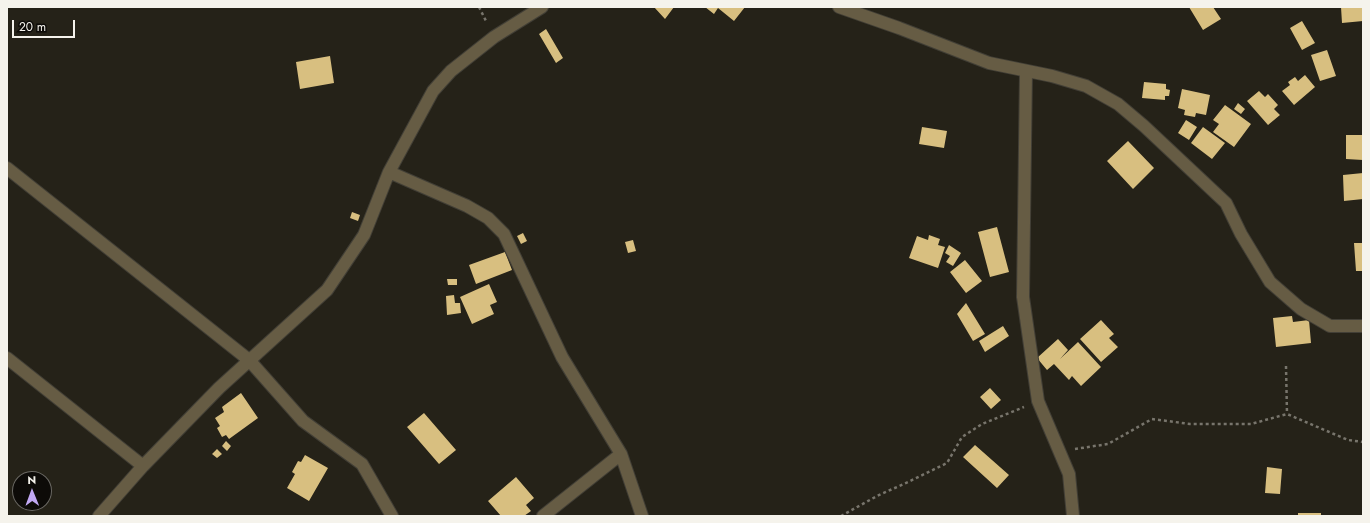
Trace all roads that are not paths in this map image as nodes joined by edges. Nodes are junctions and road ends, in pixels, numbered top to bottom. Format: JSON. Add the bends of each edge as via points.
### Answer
{"nodes":[{"id":1,"x":542,"y":7,"type":"edge"},
{"id":2,"x":839,"y":7,"type":"edge"},
{"id":3,"x":1026,"y":71,"type":"junction"},
{"id":4,"x":7,"y":168,"type":"edge"},
{"id":5,"x":389,"y":172,"type":"junction"},
{"id":6,"x":1363,"y":326,"type":"edge"},
{"id":7,"x":7,"y":358,"type":"edge"},
{"id":8,"x":249,"y":360,"type":"junction"},
{"id":9,"x":621,"y":454,"type":"junction"},
{"id":10,"x":144,"y":466,"type":"junction"},
{"id":11,"x":100,"y":516,"type":"edge"},
{"id":12,"x":392,"y":516,"type":"edge"},
{"id":13,"x":543,"y":516,"type":"edge"},
{"id":14,"x":642,"y":516,"type":"edge"},
{"id":15,"x":1073,"y":516,"type":"edge"}],
"edges":[{"from":1,"to":5,"type":"street","via":[[494,37],[451,71],[433,91]]},
{"from":2,"to":3,"type":"street","via":[[989,62]]},
{"from":3,"to":6,"type":"street","via":[[1086,86],[1118,104],[1226,203],[1270,282],[1301,309],[1330,326]]},
{"from":3,"to":15,"type":"street","via":[[1023,297],[1038,401],[1069,474]]},
{"from":4,"to":8,"type":"street"},
{"from":5,"to":8,"type":"street","via":[[364,235],[327,290]]},
{"from":5,"to":9,"type":"street","via":[[466,206],[488,218],[504,234],[562,357]]},
{"from":7,"to":10,"type":"street"},
{"from":8,"to":10,"type":"street"},
{"from":8,"to":12,"type":"street","via":[[303,421],[362,464]]},
{"from":9,"to":13,"type":"street"},
{"from":9,"to":14,"type":"street"},
{"from":10,"to":11,"type":"street"}]}
